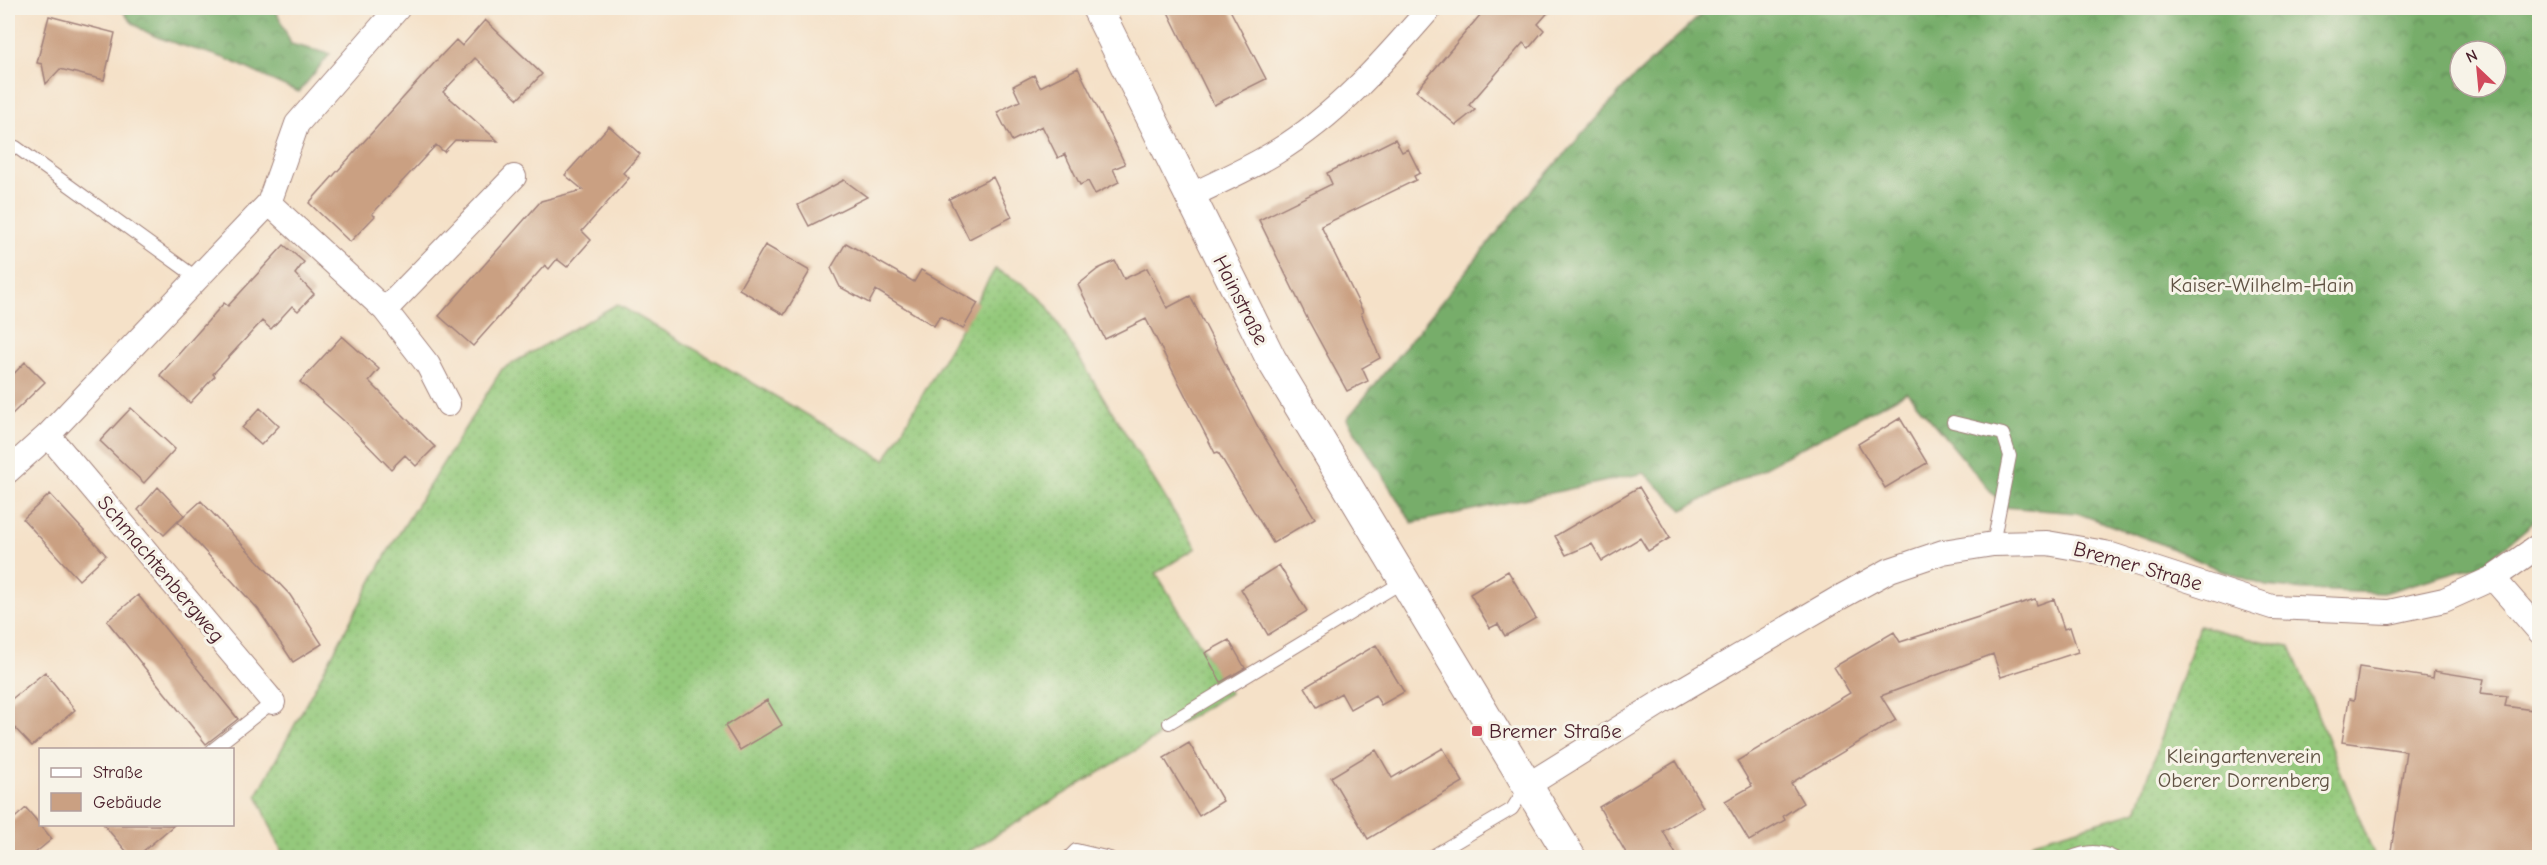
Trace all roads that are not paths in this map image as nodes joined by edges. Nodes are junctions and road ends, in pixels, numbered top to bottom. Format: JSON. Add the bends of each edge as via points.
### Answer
{"nodes":[{"id":1,"x":398,"y":8,"type":"edge"},
{"id":2,"x":1097,"y":8,"type":"edge"},
{"id":3,"x":1430,"y":8,"type":"edge"},
{"id":4,"x":16,"y":147,"type":"dead end"},
{"id":5,"x":514,"y":177,"type":"dead end"},
{"id":6,"x":1190,"y":196,"type":"junction"},
{"id":7,"x":269,"y":203,"type":"junction"},
{"id":8,"x":197,"y":278,"type":"junction"},
{"id":9,"x":385,"y":310,"type":"junction"},
{"id":10,"x":448,"y":404,"type":"dead end"},
{"id":11,"x":1953,"y":422,"type":"dead end"},
{"id":12,"x":48,"y":435,"type":"junction"},
{"id":13,"x":8,"y":471,"type":"edge"},
{"id":14,"x":1993,"y":544,"type":"junction"},
{"id":15,"x":2540,"y":545,"type":"edge"},
{"id":16,"x":2493,"y":578,"type":"junction"},
{"id":17,"x":1404,"y":581,"type":"junction"},
{"id":18,"x":2540,"y":632,"type":"edge"},
{"id":19,"x":273,"y":702,"type":"joint"},
{"id":20,"x":1169,"y":723,"type":"dead end"},
{"id":21,"x":215,"y":748,"type":"edge"},
{"id":22,"x":1528,"y":785,"type":"junction"},
{"id":23,"x":1068,"y":858,"type":"edge"},
{"id":24,"x":1110,"y":858,"type":"edge"},
{"id":25,"x":1429,"y":858,"type":"edge"},
{"id":26,"x":1571,"y":858,"type":"edge"},
{"id":27,"x":2070,"y":858,"type":"edge"},
{"id":28,"x":2115,"y":858,"type":"edge"}],
"edges":[{"from":1,"to":7,"type":"street","via":[[297,124]]},
{"from":2,"to":6,"type":"street","name":"Hainstraße"},
{"from":3,"to":6,"type":"street","via":[[1381,66],[1326,117],[1276,152]]},
{"from":4,"to":8,"type":"lane"},
{"from":5,"to":9,"type":"street"},
{"from":6,"to":17,"type":"street","name":"Hainstraße","via":[[1271,359]]},
{"from":7,"to":8,"type":"street"},
{"from":7,"to":9,"type":"street"},
{"from":8,"to":12,"type":"street"},
{"from":9,"to":10,"type":"street","via":[[428,364]]},
{"from":11,"to":14,"type":"lane","via":[[2003,434],[2010,456]]},
{"from":12,"to":13,"type":"street"},
{"from":12,"to":19,"type":"street","name":"Schmachtenbergweg"},
{"from":14,"to":16,"type":"street","name":"Bremer Straße","via":[[2047,543],[2104,553],[2272,607],[2389,612],[2444,600]]},
{"from":14,"to":22,"type":"street","name":"Bremer Straße","via":[[1943,552],[1890,570],[1671,696]]},
{"from":15,"to":16,"type":"street","name":"Bremer Straße"},
{"from":16,"to":18,"type":"street"},
{"from":17,"to":20,"type":"lane"},
{"from":17,"to":22,"type":"street","name":"Hainstraße"},
{"from":19,"to":21,"type":"lane"},
{"from":22,"to":25,"type":"lane","via":[[1512,809]]},
{"from":22,"to":26,"type":"street","name":"Hainstraße"},
{"from":23,"to":24,"type":"lane","via":[[1076,850]]},
{"from":27,"to":28,"type":"lane","via":[[2098,850]]}]}
